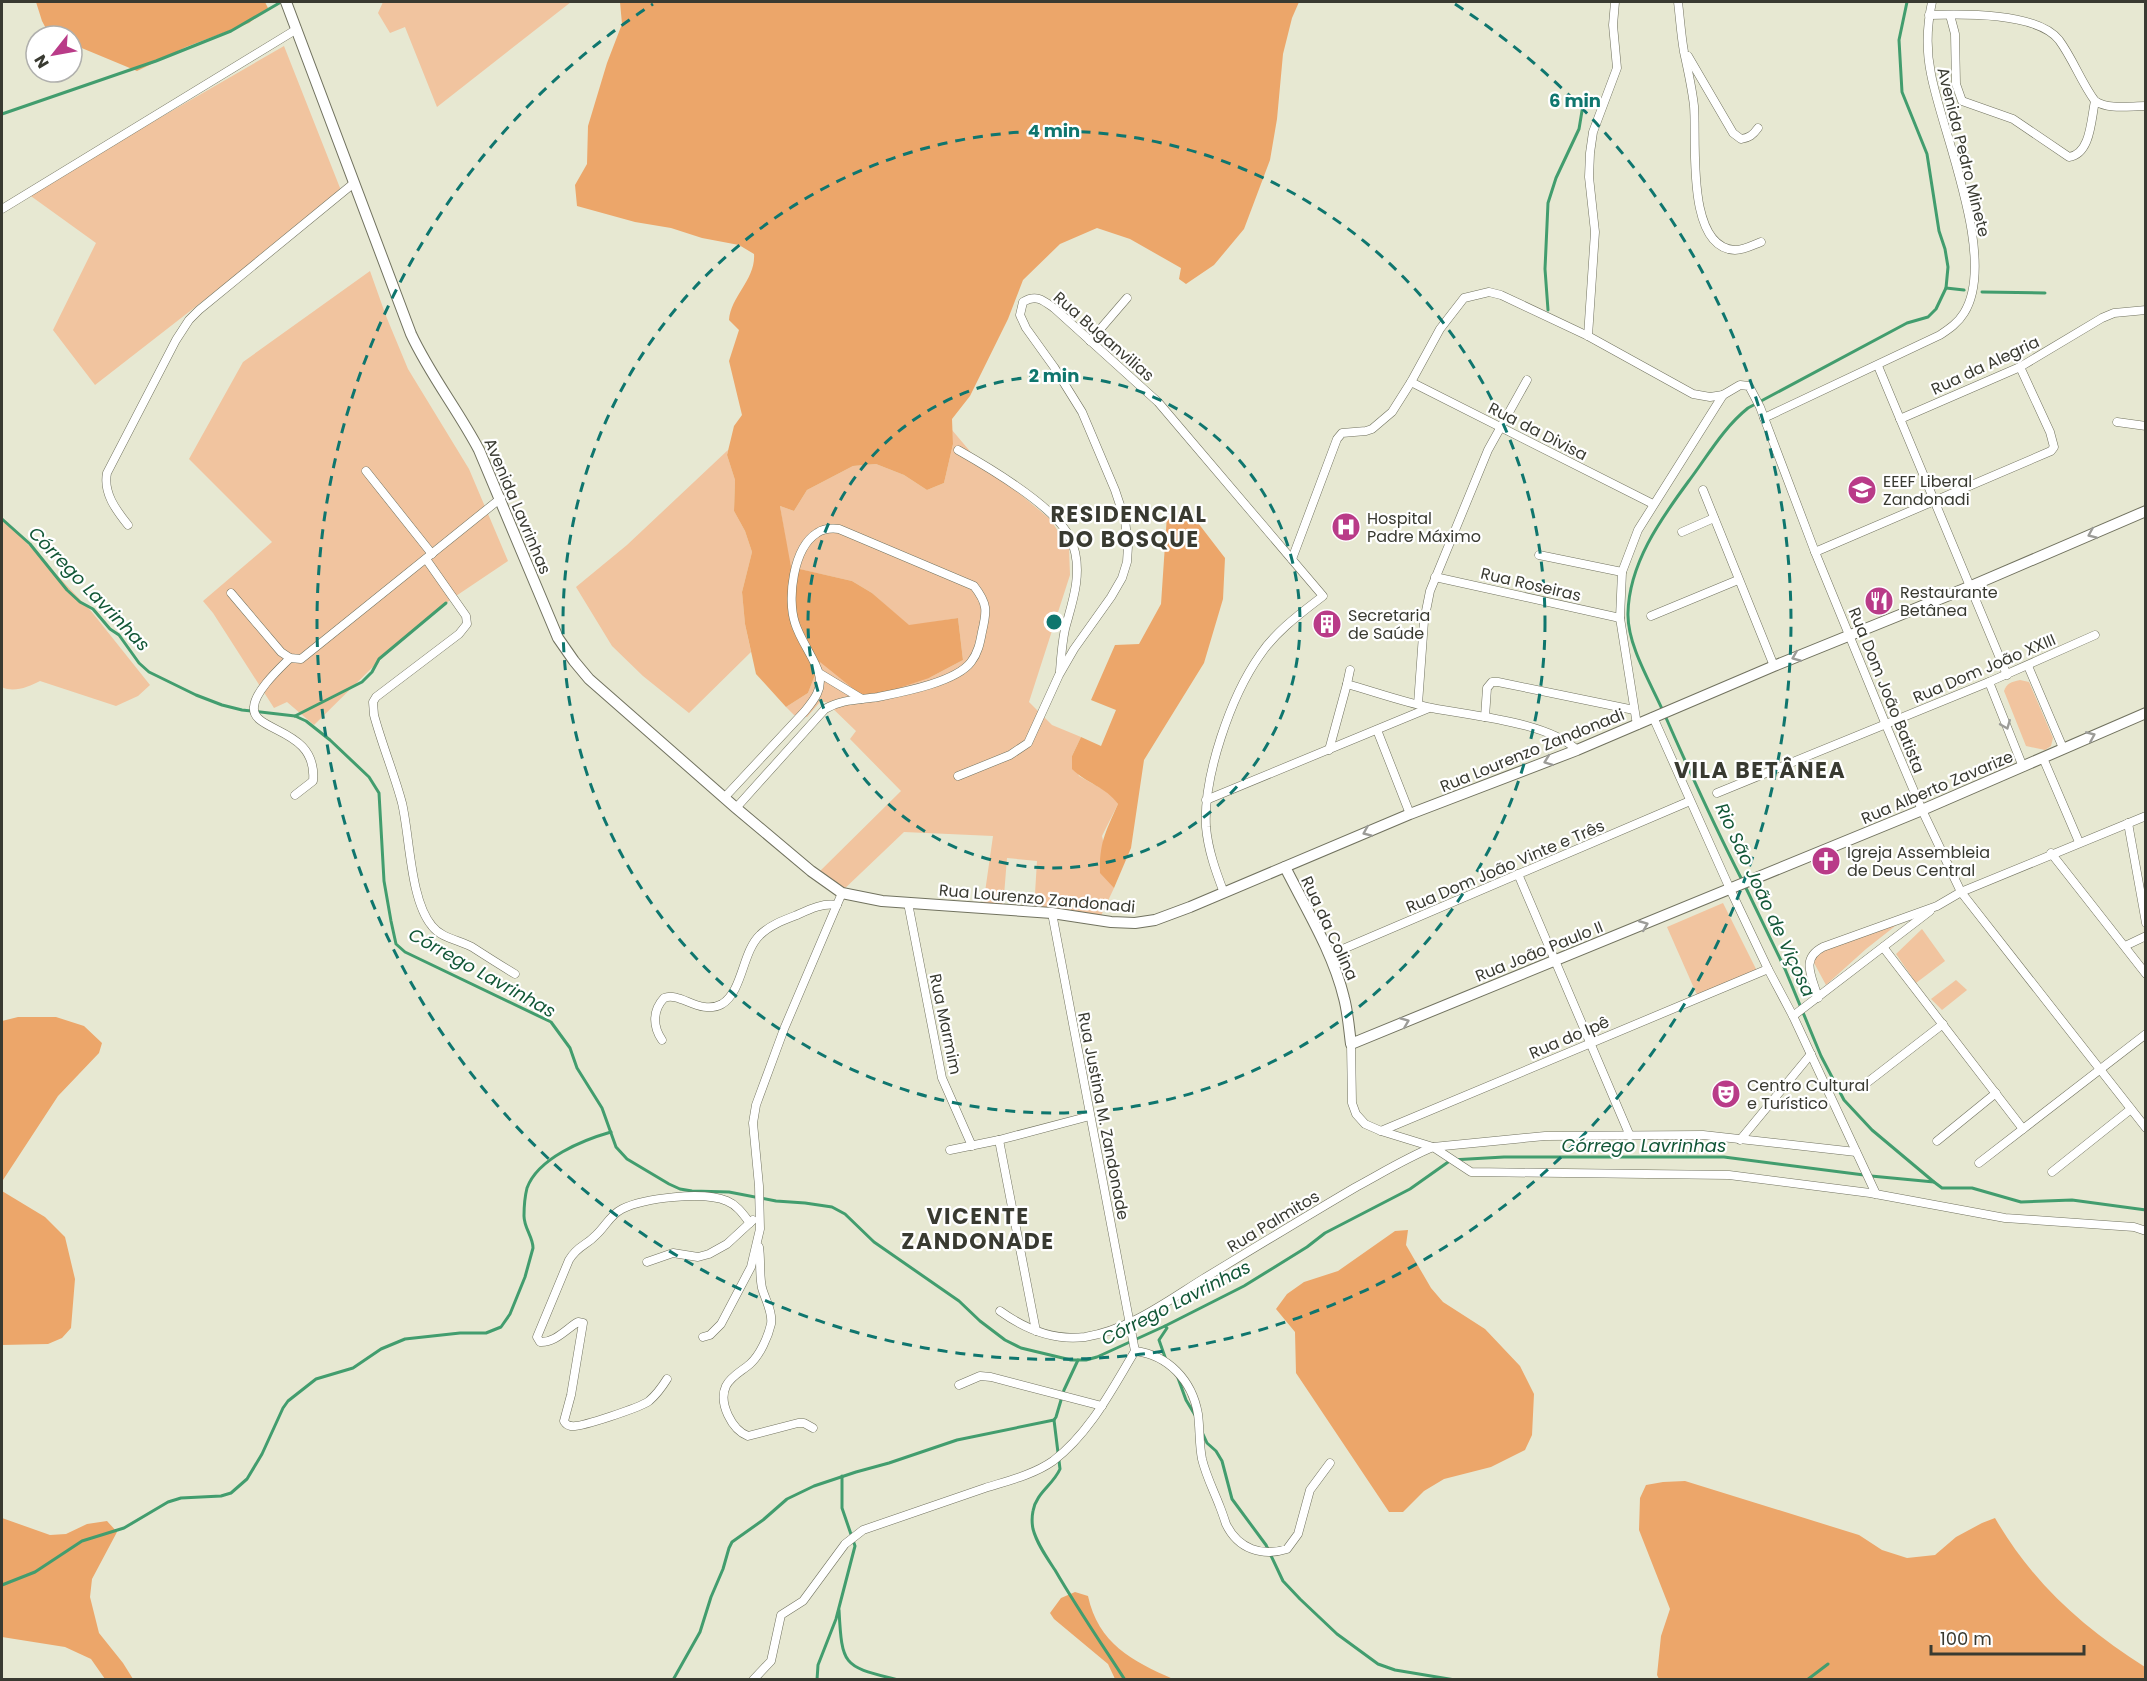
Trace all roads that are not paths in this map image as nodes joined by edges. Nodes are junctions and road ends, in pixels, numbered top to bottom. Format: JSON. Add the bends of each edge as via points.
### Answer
{"nodes":[{"id":1,"x":286,"y":2,"type":"edge"},
{"id":2,"x":1615,"y":2,"type":"edge"},
{"id":3,"x":1678,"y":2,"type":"edge"},
{"id":4,"x":1932,"y":2,"type":"edge"},
{"id":5,"x":1929,"y":15,"type":"junction"},
{"id":6,"x":1950,"y":15,"type":"junction"},
{"id":7,"x":297,"y":29,"type":"junction"},
{"id":8,"x":1684,"y":50,"type":"junction"},
{"id":9,"x":2095,"y":101,"type":"junction"},
{"id":10,"x":2145,"y":106,"type":"edge"},
{"id":11,"x":1758,"y":128,"type":"dead end"},
{"id":12,"x":354,"y":183,"type":"junction"},
{"id":13,"x":2,"y":209,"type":"edge"},
{"id":14,"x":1761,"y":242,"type":"dead end"},
{"id":15,"x":1127,"y":298,"type":"dead end"},
{"id":16,"x":2145,"y":310,"type":"edge"},
{"id":17,"x":1588,"y":336,"type":"junction"},
{"id":18,"x":1090,"y":341,"type":"junction"},
{"id":19,"x":1878,"y":366,"type":"junction"},
{"id":20,"x":2020,"y":367,"type":"junction"},
{"id":21,"x":1527,"y":380,"type":"dead end"},
{"id":22,"x":1412,"y":382,"type":"junction"},
{"id":23,"x":1723,"y":395,"type":"junction"},
{"id":24,"x":1764,"y":418,"type":"junction"},
{"id":25,"x":1900,"y":419,"type":"junction"},
{"id":26,"x":2117,"y":422,"type":"dead end"},
{"id":27,"x":2145,"y":426,"type":"edge"},
{"id":28,"x":1500,"y":427,"type":"junction"},
{"id":29,"x":958,"y":450,"type":"dead end"},
{"id":30,"x":366,"y":471,"type":"dead end"},
{"id":31,"x":1703,"y":490,"type":"dead end"},
{"id":32,"x":501,"y":498,"type":"junction"},
{"id":33,"x":1934,"y":501,"type":"junction"},
{"id":34,"x":1653,"y":504,"type":"junction"},
{"id":35,"x":2145,"y":511,"type":"edge"},
{"id":36,"x":1714,"y":518,"type":"junction"},
{"id":37,"x":128,"y":525,"type":"dead end"},
{"id":38,"x":1682,"y":532,"type":"dead end"},
{"id":39,"x":1815,"y":552,"type":"junction"},
{"id":40,"x":1539,"y":555,"type":"dead end"},
{"id":41,"x":429,"y":556,"type":"junction"},
{"id":42,"x":1292,"y":559,"type":"junction"},
{"id":43,"x":1622,"y":572,"type":"junction"},
{"id":44,"x":1435,"y":577,"type":"junction"},
{"id":45,"x":1738,"y":580,"type":"junction"},
{"id":46,"x":1969,"y":587,"type":"junction"},
{"id":47,"x":231,"y":593,"type":"dead end"},
{"id":48,"x":1651,"y":616,"type":"dead end"},
{"id":49,"x":1620,"y":618,"type":"junction"},
{"id":50,"x":1850,"y":635,"type":"junction"},
{"id":51,"x":2095,"y":635,"type":"dead end"},
{"id":52,"x":290,"y":658,"type":"junction"},
{"id":53,"x":1774,"y":666,"type":"junction"},
{"id":54,"x":2028,"y":666,"type":"junction"},
{"id":55,"x":1350,"y":670,"type":"dead end"},
{"id":56,"x":819,"y":673,"type":"junction"},
{"id":57,"x":1059,"y":675,"type":"junction"},
{"id":58,"x":2007,"y":675,"type":"junction"},
{"id":59,"x":1989,"y":682,"type":"junction"},
{"id":60,"x":1347,"y":684,"type":"junction"},
{"id":61,"x":862,"y":699,"type":"junction"},
{"id":62,"x":1418,"y":704,"type":"junction"},
{"id":63,"x":1430,"y":707,"type":"junction"},
{"id":64,"x":1634,"y":710,"type":"junction"},
{"id":65,"x":2145,"y":713,"type":"edge"},
{"id":66,"x":1657,"y":716,"type":"junction"},
{"id":67,"x":1485,"y":717,"type":"junction"},
{"id":68,"x":1886,"y":724,"type":"junction"},
{"id":69,"x":1637,"y":725,"type":"junction"},
{"id":70,"x":1377,"y":730,"type":"junction"},
{"id":71,"x":2063,"y":748,"type":"junction"},
{"id":72,"x":1329,"y":750,"type":"junction"},
{"id":73,"x":1577,"y":750,"type":"junction"},
{"id":74,"x":2043,"y":758,"type":"junction"},
{"id":75,"x":2023,"y":767,"type":"junction"},
{"id":76,"x":958,"y":776,"type":"dead end"},
{"id":77,"x":1717,"y":793,"type":"dead end"},
{"id":78,"x":295,"y":795,"type":"dead end"},
{"id":79,"x":724,"y":798,"type":"junction"},
{"id":80,"x":1206,"y":800,"type":"junction"},
{"id":81,"x":1690,"y":801,"type":"junction"},
{"id":82,"x":736,"y":808,"type":"junction"},
{"id":83,"x":1922,"y":810,"type":"junction"},
{"id":84,"x":1410,"y":814,"type":"junction"},
{"id":85,"x":2145,"y":816,"type":"edge"},
{"id":86,"x":2128,"y":823,"type":"junction"},
{"id":87,"x":2079,"y":842,"type":"junction"},
{"id":88,"x":2051,"y":853,"type":"junction"},
{"id":89,"x":1285,"y":867,"type":"junction"},
{"id":90,"x":1518,"y":874,"type":"junction"},
{"id":91,"x":1734,"y":888,"type":"junction"},
{"id":92,"x":1961,"y":892,"type":"junction"},
{"id":93,"x":843,"y":893,"type":"junction"},
{"id":94,"x":1224,"y":893,"type":"junction"},
{"id":95,"x":908,"y":903,"type":"junction"},
{"id":96,"x":837,"y":905,"type":"junction"},
{"id":97,"x":1937,"y":906,"type":"junction"},
{"id":98,"x":1052,"y":913,"type":"junction"},
{"id":99,"x":2145,"y":923,"type":"edge"},
{"id":100,"x":2145,"y":936,"type":"edge"},
{"id":101,"x":2125,"y":946,"type":"junction"},
{"id":102,"x":1883,"y":947,"type":"junction"},
{"id":103,"x":1329,"y":955,"type":"junction"},
{"id":104,"x":1556,"y":961,"type":"junction"},
{"id":105,"x":1768,"y":969,"type":"junction"},
{"id":106,"x":515,"y":974,"type":"dead end"},
{"id":107,"x":2145,"y":974,"type":"edge"},
{"id":108,"x":1818,"y":998,"type":"junction"},
{"id":109,"x":1796,"y":1015,"type":"junction"},
{"id":110,"x":1943,"y":1024,"type":"junction"},
{"id":111,"x":2145,"y":1034,"type":"edge"},
{"id":112,"x":663,"y":1040,"type":"dead end"},
{"id":113,"x":1592,"y":1042,"type":"junction"},
{"id":114,"x":1351,"y":1044,"type":"junction"},
{"id":115,"x":1810,"y":1054,"type":"junction"},
{"id":116,"x":2100,"y":1070,"type":"junction"},
{"id":117,"x":1864,"y":1085,"type":"dead end"},
{"id":118,"x":1996,"y":1093,"type":"junction"},
{"id":119,"x":2131,"y":1109,"type":"junction"},
{"id":120,"x":1090,"y":1116,"type":"junction"},
{"id":121,"x":2145,"y":1128,"type":"edge"},
{"id":122,"x":2023,"y":1129,"type":"junction"},
{"id":123,"x":1381,"y":1131,"type":"junction"},
{"id":124,"x":1630,"y":1136,"type":"junction"},
{"id":125,"x":999,"y":1140,"type":"junction"},
{"id":126,"x":1740,"y":1140,"type":"junction"},
{"id":127,"x":1937,"y":1141,"type":"dead end"},
{"id":128,"x":972,"y":1146,"type":"junction"},
{"id":129,"x":1433,"y":1147,"type":"junction"},
{"id":130,"x":950,"y":1150,"type":"dead end"},
{"id":131,"x":1856,"y":1152,"type":"junction"},
{"id":132,"x":1979,"y":1163,"type":"dead end"},
{"id":133,"x":2052,"y":1172,"type":"dead end"},
{"id":134,"x":1876,"y":1194,"type":"junction"},
{"id":135,"x":760,"y":1212,"type":"junction"},
{"id":136,"x":750,"y":1222,"type":"junction"},
{"id":137,"x":2145,"y":1231,"type":"edge"},
{"id":138,"x":758,"y":1243,"type":"junction"},
{"id":139,"x":648,"y":1262,"type":"dead end"},
{"id":140,"x":1000,"y":1311,"type":"dead end"},
{"id":141,"x":1130,"y":1324,"type":"junction"},
{"id":142,"x":1036,"y":1331,"type":"junction"},
{"id":143,"x":703,"y":1337,"type":"dead end"},
{"id":144,"x":1135,"y":1349,"type":"junction"},
{"id":145,"x":667,"y":1379,"type":"dead end"},
{"id":146,"x":959,"y":1385,"type":"dead end"},
{"id":147,"x":1102,"y":1406,"type":"junction"},
{"id":148,"x":813,"y":1428,"type":"dead end"},
{"id":149,"x":1330,"y":1463,"type":"dead end"},
{"id":150,"x":753,"y":1680,"type":"edge"}],
"edges":[{"from":1,"to":7,"type":"street","name":"Avenida Lavrinhas"},
{"from":2,"to":17,"type":"street","via":[[1617,68],[1595,125],[1590,153],[1594,232]]},
{"from":3,"to":8,"type":"street"},
{"from":4,"to":5,"type":"street","name":"Avenida Pedro Minete"},
{"from":5,"to":6,"type":"street"},
{"from":5,"to":19,"type":"street","name":"Avenida Pedro Minete","via":[[1929,67],[1956,159],[1973,246],[1974,283],[1964,313],[1953,326]]},
{"from":6,"to":9,"type":"street","via":[[2002,18],[2043,28],[2060,41]]},
{"from":6,"to":9,"type":"street","via":[[1955,34],[1957,92],[1967,104],[2013,119],[2069,157],[2083,149]]},
{"from":7,"to":12,"type":"street","name":"Avenida Lavrinhas"},
{"from":7,"to":13,"type":"street"},
{"from":8,"to":11,"type":"street","via":[[1733,133],[1741,139]]},
{"from":8,"to":14,"type":"street","via":[[1694,104],[1698,200],[1706,227],[1725,248],[1741,249]]},
{"from":9,"to":10,"type":"street","via":[[2112,107]]},
{"from":12,"to":32,"type":"street","name":"Avenida Lavrinhas","via":[[411,334],[431,374],[476,443]]},
{"from":12,"to":37,"type":"street","via":[[199,309],[181,331],[107,473],[109,496]]},
{"from":15,"to":18,"type":"street"},
{"from":16,"to":20,"type":"street","name":"Rua da Alegria","via":[[2102,318]]},
{"from":17,"to":22,"type":"street","via":[[1501,295],[1476,294],[1455,307]]},
{"from":17,"to":23,"type":"street","via":[[1693,394]]},
{"from":18,"to":42,"type":"street","name":"Rua Buganvilias","via":[[1158,402]]},
{"from":18,"to":57,"type":"street","name":"Rua Buganvilias","via":[[1042,299],[1029,298],[1023,302],[1020,315],[1026,328],[1069,389],[1086,422],[1115,490],[1128,546],[1122,578]]},
{"from":19,"to":24,"type":"street","name":"Avenida Pedro Minete"},
{"from":19,"to":25,"type":"street"},
{"from":20,"to":25,"type":"street","name":"Rua da Alegria"},
{"from":20,"to":33,"type":"street","via":[[2053,442],[2051,451]]},
{"from":21,"to":28,"type":"street"},
{"from":22,"to":28,"type":"street","name":"Rua da Divisa"},
{"from":22,"to":42,"type":"street","via":[[1392,412],[1376,426],[1336,439]]},
{"from":23,"to":24,"type":"street","name":"Rua Dom João Batista","via":[[1747,385],[1753,390]]},
{"from":23,"to":34,"type":"street"},
{"from":24,"to":39,"type":"street","name":"Rua Dom João Batista"},
{"from":25,"to":33,"type":"street"},
{"from":26,"to":27,"type":"street"},
{"from":28,"to":34,"type":"street","name":"Rua da Divisa"},
{"from":28,"to":44,"type":"street"},
{"from":29,"to":57,"type":"street","via":[[1040,504],[1071,539],[1076,557],[1076,585]]},
{"from":30,"to":41,"type":"street"},
{"from":31,"to":36,"type":"street"},
{"from":32,"to":41,"type":"street"},
{"from":32,"to":79,"type":"street","name":"Avenida Lavrinhas","via":[[558,638],[574,661],[589,679]]},
{"from":33,"to":39,"type":"street"},
{"from":33,"to":46,"type":"street"},
{"from":34,"to":43,"type":"street"},
{"from":35,"to":46,"type":"street","name":"Rua Lourenzo Zandonadi","one_way":true},
{"from":36,"to":38,"type":"street"},
{"from":36,"to":45,"type":"street"},
{"from":39,"to":50,"type":"street","name":"Rua Dom João Batista"},
{"from":40,"to":43,"type":"street"},
{"from":41,"to":52,"type":"street","via":[[305,657]]},
{"from":41,"to":106,"type":"street","via":[[466,616],[467,624],[376,698],[372,707],[402,803],[413,876],[428,921],[438,933],[471,947]]},
{"from":42,"to":80,"type":"street","name":"Rua Buganvilias","via":[[1323,596],[1260,653],[1246,677],[1211,770]]},
{"from":43,"to":49,"type":"street"},
{"from":44,"to":49,"type":"street","name":"Rua Roseiras"},
{"from":44,"to":62,"type":"street","via":[[1426,603]]},
{"from":45,"to":48,"type":"street"},
{"from":45,"to":53,"type":"street"},
{"from":46,"to":50,"type":"street","name":"Rua Lourenzo Zandonadi"},
{"from":46,"to":58,"type":"street"},
{"from":47,"to":52,"type":"street","via":[[272,643]]},
{"from":49,"to":64,"type":"street"},
{"from":50,"to":53,"type":"street","name":"Rua Lourenzo Zandonadi","one_way":true},
{"from":50,"to":68,"type":"street","name":"Rua Dom João Batista"},
{"from":51,"to":54,"type":"street","name":"Rua Dom João XXIII"},
{"from":52,"to":78,"type":"street","via":[[254,705],[260,722],[293,737],[306,751],[312,781]]},
{"from":53,"to":66,"type":"street","name":"Rua Lourenzo Zandonadi"},
{"from":54,"to":58,"type":"street","name":"Rua Dom João XXIII"},
{"from":54,"to":71,"type":"street"},
{"from":55,"to":60,"type":"street"},
{"from":56,"to":61,"type":"street"},
{"from":56,"to":61,"type":"street","via":[[800,639],[791,604],[800,558],[817,533],[839,529],[974,586],[986,604],[987,614],[978,651],[963,671],[949,679]]},
{"from":56,"to":79,"type":"street","via":[[814,700]]},
{"from":57,"to":76,"type":"street","name":"Rua Buganvilias","via":[[1028,743],[1010,755]]},
{"from":58,"to":59,"type":"street","name":"Rua Dom João XXIII"},
{"from":59,"to":68,"type":"street","name":"Rua Dom João XXIII"},
{"from":59,"to":75,"type":"street","one_way":true},
{"from":60,"to":62,"type":"street"},
{"from":60,"to":72,"type":"street"},
{"from":61,"to":82,"type":"street","via":[[835,703],[825,709]]},
{"from":62,"to":63,"type":"street"},
{"from":63,"to":67,"type":"street"},
{"from":63,"to":70,"type":"street"},
{"from":64,"to":67,"type":"street","via":[[1492,682],[1487,688]]},
{"from":64,"to":69,"type":"street"},
{"from":71,"to":65,"type":"street","name":"Rua Alberto Zavarize","one_way":true},
{"from":66,"to":69,"type":"street","name":"Rua Lourenzo Zandonadi"},
{"from":66,"to":81,"type":"street"},
{"from":67,"to":73,"type":"street","via":[[1550,734]]},
{"from":68,"to":77,"type":"street","name":"Rua Dom João XXIII"},
{"from":68,"to":83,"type":"street","name":"Rua Dom João Batista"},
{"from":69,"to":73,"type":"street","name":"Rua Lourenzo Zandonadi"},
{"from":70,"to":72,"type":"street"},
{"from":70,"to":84,"type":"street"},
{"from":71,"to":74,"type":"street","name":"Rua Alberto Zavarize"},
{"from":72,"to":80,"type":"street"},
{"from":73,"to":84,"type":"street","name":"Rua Lourenzo Zandonadi","one_way":true},
{"from":74,"to":75,"type":"street","name":"Rua Alberto Zavarize"},
{"from":74,"to":87,"type":"street"},
{"from":75,"to":83,"type":"street","name":"Rua Alberto Zavarize"},
{"from":79,"to":82,"type":"street","name":"Avenida Lavrinhas"},
{"from":80,"to":94,"type":"street","via":[[1209,846]]},
{"from":81,"to":90,"type":"street","name":"Rua Dom João Vinte e Três"},
{"from":81,"to":91,"type":"street"},
{"from":82,"to":93,"type":"street","name":"Avenida Lavrinhas"},
{"from":83,"to":91,"type":"street","name":"Rua Alberto Zavarize"},
{"from":83,"to":92,"type":"street","name":"Rua Dom João Batista"},
{"from":84,"to":89,"type":"street","name":"Rua Lourenzo Zandonadi","one_way":true},
{"from":85,"to":86,"type":"street"},
{"from":86,"to":87,"type":"street"},
{"from":86,"to":99,"type":"street"},
{"from":87,"to":88,"type":"street"},
{"from":88,"to":92,"type":"street"},
{"from":88,"to":101,"type":"street"},
{"from":89,"to":94,"type":"street","name":"Rua Lourenzo Zandonadi"},
{"from":89,"to":103,"type":"street","name":"Rua da Colina"},
{"from":90,"to":103,"type":"street","name":"Rua Dom João Vinte e Três"},
{"from":90,"to":104,"type":"street"},
{"from":104,"to":91,"type":"street","name":"Rua João Paulo II","one_way":true},
{"from":91,"to":105,"type":"street"},
{"from":92,"to":97,"type":"street"},
{"from":92,"to":116,"type":"street","name":"Rua Dom João Batista"},
{"from":93,"to":95,"type":"street","name":"Rua Lourenzo Zandonadi"},
{"from":93,"to":96,"type":"street"},
{"from":94,"to":98,"type":"street","name":"Rua Lourenzo Zandonadi","via":[[1172,915],[1135,922]]},
{"from":95,"to":98,"type":"street","name":"Rua Lourenzo Zandonadi"},
{"from":95,"to":128,"type":"street","name":"Rua Marmim","via":[[942,1078]]},
{"from":96,"to":112,"type":"street","via":[[824,904],[802,912],[759,936],[733,991],[721,1004],[704,1008],[663,998],[657,1007],[655,1024]]},
{"from":96,"to":135,"type":"street","via":[[756,1105],[753,1123]]},
{"from":97,"to":102,"type":"street"},
{"from":97,"to":108,"type":"street","via":[[1813,952],[1809,965]]},
{"from":98,"to":120,"type":"street","name":"Rua Justina M. Zandonade"},
{"from":100,"to":101,"type":"street"},
{"from":101,"to":107,"type":"street"},
{"from":102,"to":108,"type":"street"},
{"from":102,"to":110,"type":"street"},
{"from":103,"to":114,"type":"street","name":"Rua da Colina","via":[[1345,999]]},
{"from":104,"to":113,"type":"street"},
{"from":114,"to":104,"type":"street","name":"Rua João Paulo II","one_way":true},
{"from":105,"to":109,"type":"street"},
{"from":105,"to":113,"type":"street","name":"Rua do Ipê"},
{"from":108,"to":109,"type":"street"},
{"from":109,"to":115,"type":"street"},
{"from":110,"to":117,"type":"street"},
{"from":110,"to":118,"type":"street"},
{"from":111,"to":116,"type":"street"},
{"from":113,"to":123,"type":"street","name":"Rua do Ipê"},
{"from":113,"to":124,"type":"street"},
{"from":114,"to":123,"type":"street","name":"Rua da Colina","via":[[1352,1103],[1365,1124]]},
{"from":115,"to":126,"type":"street"},
{"from":115,"to":131,"type":"street"},
{"from":116,"to":119,"type":"street","name":"Rua Dom João Batista"},
{"from":116,"to":122,"type":"street"},
{"from":118,"to":122,"type":"street"},
{"from":118,"to":127,"type":"street"},
{"from":119,"to":121,"type":"street","name":"Rua Dom João Batista"},
{"from":119,"to":133,"type":"street"},
{"from":120,"to":125,"type":"street"},
{"from":120,"to":141,"type":"street","name":"Rua Justina M. Zandonade"},
{"from":122,"to":132,"type":"street"},
{"from":123,"to":129,"type":"street","name":"Rua da Colina"},
{"from":124,"to":126,"type":"street","via":[[1702,1135]]},
{"from":124,"to":129,"type":"street","via":[[1545,1136]]},
{"from":125,"to":128,"type":"street"},
{"from":125,"to":142,"type":"street"},
{"from":126,"to":131,"type":"street"},
{"from":128,"to":130,"type":"street"},
{"from":129,"to":134,"type":"street","via":[[1471,1172],[1729,1175]]},
{"from":129,"to":141,"type":"street","name":"Rua Palmitos","via":[[1331,1202]]},
{"from":131,"to":134,"type":"street"},
{"from":134,"to":137,"type":"street","via":[[2005,1218]]},
{"from":135,"to":136,"type":"street"},
{"from":135,"to":138,"type":"street"},
{"from":136,"to":139,"type":"street","via":[[727,1244],[709,1254],[698,1257],[673,1253]]},
{"from":136,"to":145,"type":"street","via":[[734,1204],[714,1198],[668,1197],[648,1201],[616,1213],[569,1260],[537,1337],[546,1342],[578,1322],[583,1323],[564,1414],[567,1425],[584,1424],[638,1407],[653,1397]]},
{"from":138,"to":143,"type":"street","via":[[744,1282],[721,1324]]},
{"from":138,"to":148,"type":"street","via":[[762,1288],[771,1325],[757,1357],[726,1386],[727,1412],[735,1427],[748,1436],[798,1423]]},
{"from":140,"to":142,"type":"street","name":"Rua Palmitos"},
{"from":141,"to":142,"type":"street","name":"Rua Palmitos","via":[[1085,1337]]},
{"from":141,"to":144,"type":"street","name":"Rua Justina M. Zandonade"},
{"from":144,"to":147,"type":"street"},
{"from":144,"to":149,"type":"street","via":[[1173,1366],[1190,1389],[1210,1484],[1227,1525],[1237,1540],[1250,1549],[1269,1553],[1287,1550],[1298,1534],[1311,1490]]},
{"from":146,"to":147,"type":"street","via":[[980,1376],[991,1377]]},
{"from":147,"to":150,"type":"street","via":[[1069,1447],[1039,1469],[863,1530],[845,1544],[803,1601],[781,1615],[771,1661]]}]}
